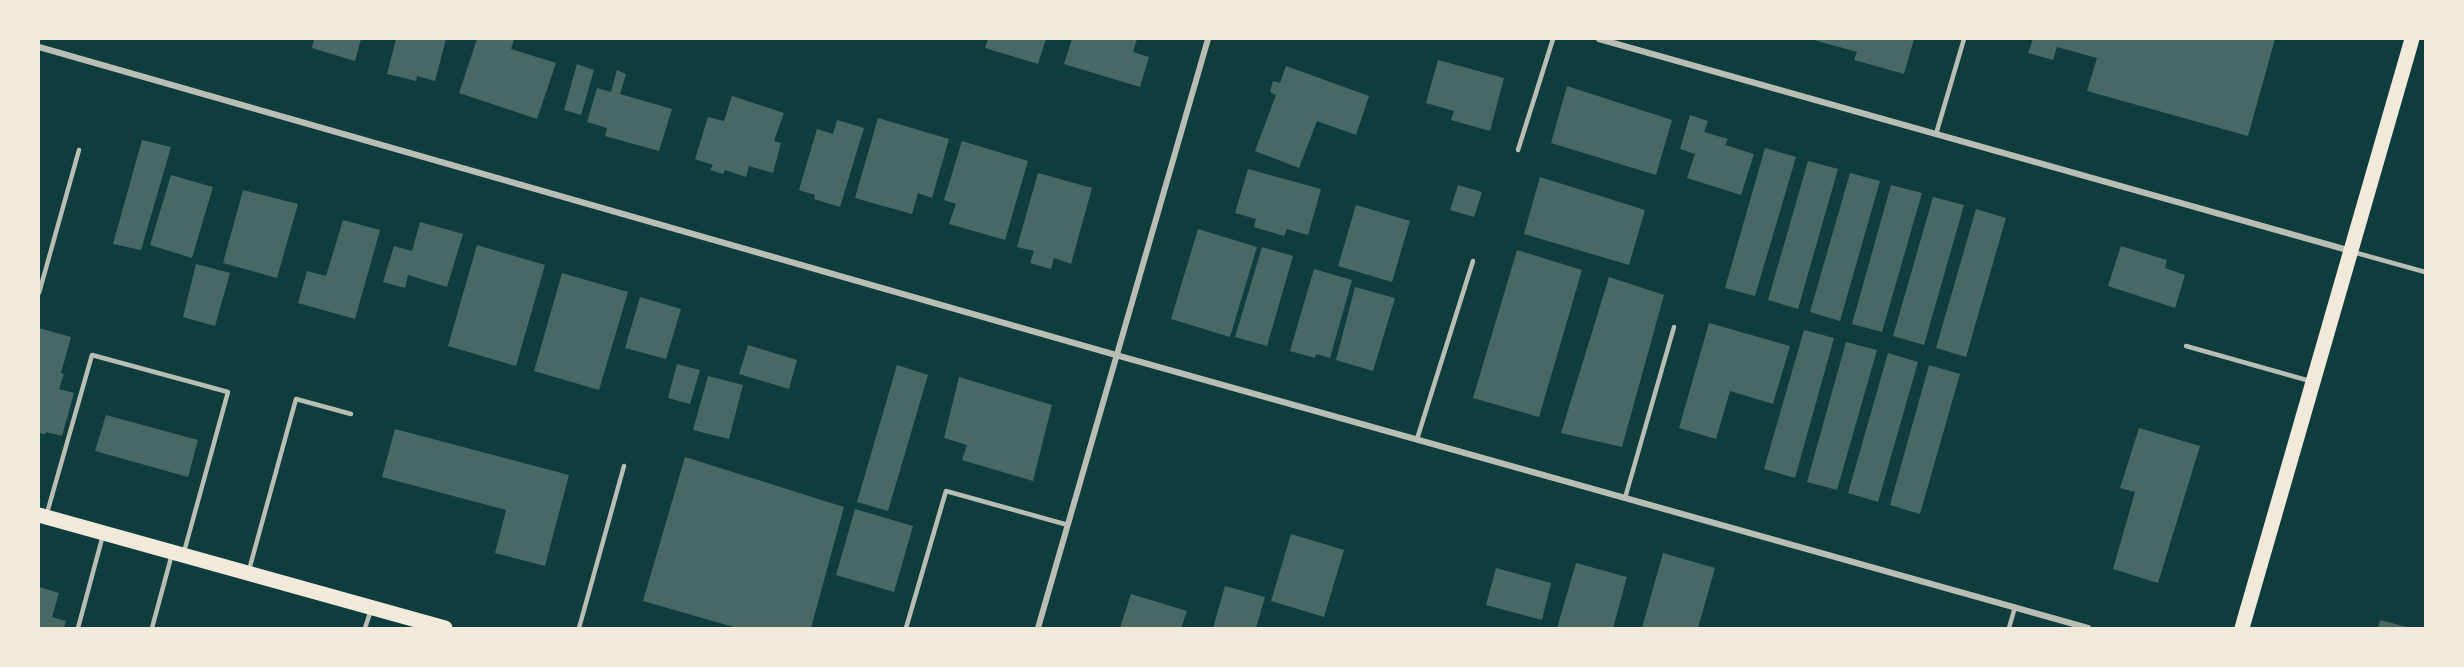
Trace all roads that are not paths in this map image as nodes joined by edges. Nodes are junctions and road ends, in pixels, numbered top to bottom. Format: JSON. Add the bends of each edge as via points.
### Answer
{"nodes":[{"id":1,"x":1208,"y":39,"type":"edge"},
{"id":2,"x":1553,"y":39,"type":"edge"},
{"id":3,"x":1599,"y":39,"type":"edge"},
{"id":4,"x":1964,"y":39,"type":"edge"},
{"id":5,"x":2412,"y":39,"type":"edge"},
{"id":6,"x":39,"y":47,"type":"edge"},
{"id":7,"x":1936,"y":134,"type":"junction"},
{"id":8,"x":79,"y":150,"type":"dead end"},
{"id":9,"x":1518,"y":150,"type":"dead end"},
{"id":10,"x":2351,"y":251,"type":"junction"},
{"id":11,"x":1473,"y":261,"type":"dead end"},
{"id":12,"x":2425,"y":272,"type":"edge"},
{"id":13,"x":39,"y":293,"type":"edge"},
{"id":14,"x":1674,"y":327,"type":"dead end"},
{"id":15,"x":2186,"y":346,"type":"dead end"},
{"id":16,"x":1117,"y":355,"type":"junction"},
{"id":17,"x":2313,"y":382,"type":"junction"},
{"id":18,"x":351,"y":414,"type":"dead end"},
{"id":19,"x":1417,"y":439,"type":"junction"},
{"id":20,"x":624,"y":466,"type":"dead end"},
{"id":21,"x":1625,"y":498,"type":"junction"},
{"id":22,"x":42,"y":516,"type":"edge"},
{"id":23,"x":1068,"y":525,"type":"junction"},
{"id":24,"x":104,"y":533,"type":"junction"},
{"id":25,"x":178,"y":553,"type":"junction"},
{"id":26,"x":249,"y":573,"type":"junction"},
{"id":27,"x":371,"y":607,"type":"junction"},
{"id":28,"x":2015,"y":607,"type":"junction"},
{"id":29,"x":78,"y":628,"type":"edge"},
{"id":30,"x":152,"y":628,"type":"edge"},
{"id":31,"x":365,"y":628,"type":"edge"},
{"id":32,"x":445,"y":628,"type":"edge"},
{"id":33,"x":579,"y":628,"type":"edge"},
{"id":34,"x":906,"y":628,"type":"edge"},
{"id":35,"x":1038,"y":628,"type":"edge"},
{"id":36,"x":2009,"y":628,"type":"edge"},
{"id":37,"x":2088,"y":628,"type":"edge"},
{"id":38,"x":2242,"y":628,"type":"edge"}],
"edges":[{"from":1,"to":16,"type":"street"},
{"from":2,"to":9,"type":"lane"},
{"from":3,"to":7,"type":"street"},
{"from":4,"to":7,"type":"lane"},
{"from":5,"to":10,"type":"main road"},
{"from":6,"to":16,"type":"street"},
{"from":7,"to":10,"type":"street"},
{"from":8,"to":13,"type":"lane"},
{"from":10,"to":12,"type":"lane"},
{"from":10,"to":17,"type":"main road"},
{"from":11,"to":19,"type":"lane"},
{"from":14,"to":21,"type":"lane"},
{"from":15,"to":17,"type":"lane"},
{"from":16,"to":19,"type":"street"},
{"from":16,"to":23,"type":"street"},
{"from":17,"to":38,"type":"main road"},
{"from":18,"to":26,"type":"lane","via":[[296,399]]},
{"from":19,"to":21,"type":"street"},
{"from":20,"to":33,"type":"lane"},
{"from":21,"to":28,"type":"street"},
{"from":22,"to":24,"type":"main road"},
{"from":22,"to":25,"type":"lane","via":[[92,355],[228,392]]},
{"from":23,"to":34,"type":"lane","via":[[946,491]]},
{"from":23,"to":35,"type":"street"},
{"from":24,"to":25,"type":"main road"},
{"from":24,"to":29,"type":"lane"},
{"from":25,"to":26,"type":"main road"},
{"from":25,"to":30,"type":"lane"},
{"from":26,"to":27,"type":"main road"},
{"from":27,"to":31,"type":"lane"},
{"from":27,"to":32,"type":"main road"},
{"from":28,"to":36,"type":"lane"},
{"from":28,"to":37,"type":"street"}]}
